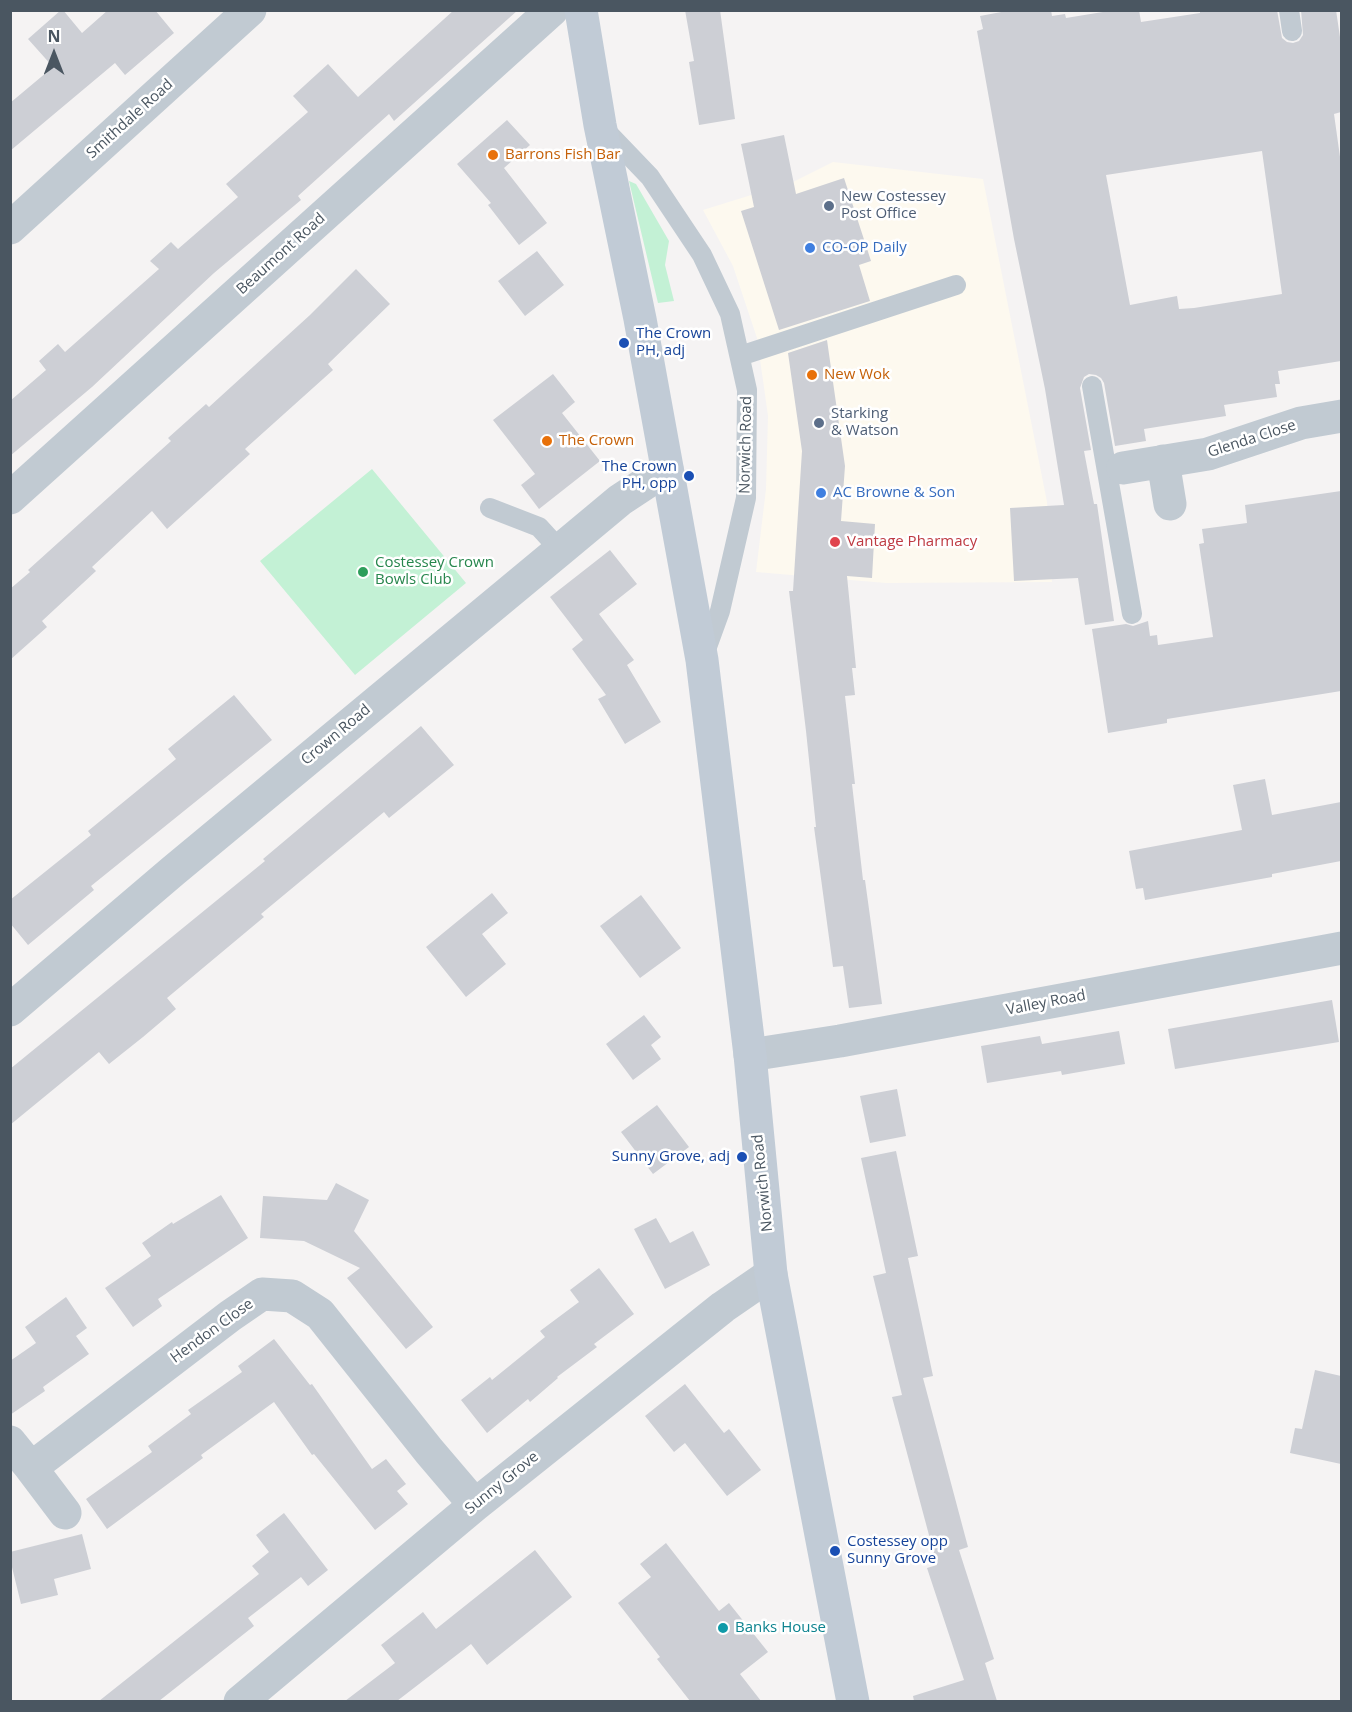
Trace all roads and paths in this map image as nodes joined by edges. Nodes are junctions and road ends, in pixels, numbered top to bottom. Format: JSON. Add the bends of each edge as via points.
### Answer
{"nodes":[{"id":1,"x":250,"y":10,"type":"edge"},
{"id":2,"x":552,"y":10,"type":"edge"},
{"id":3,"x":581,"y":10,"type":"edge"},
{"id":4,"x":1289,"y":10,"type":"edge"},
{"id":5,"x":1292,"y":31,"type":"dead end"},
{"id":6,"x":600,"y":125,"type":"junction"},
{"id":7,"x":10,"y":228,"type":"edge"},
{"id":8,"x":956,"y":285,"type":"dead end"},
{"id":9,"x":740,"y":356,"type":"junction"},
{"id":10,"x":1092,"y":386,"type":"dead end"},
{"id":11,"x":1341,"y":416,"type":"edge"},
{"id":12,"x":1163,"y":461,"type":"junction"},
{"id":13,"x":667,"y":469,"type":"junction"},
{"id":14,"x":1115,"y":469,"type":"junction"},
{"id":15,"x":10,"y":498,"type":"edge"},
{"id":16,"x":1170,"y":504,"type":"dead end"},
{"id":17,"x":490,"y":508,"type":"dead end"},
{"id":18,"x":560,"y":550,"type":"junction"},
{"id":19,"x":1132,"y":614,"type":"dead end"},
{"id":20,"x":702,"y":660,"type":"junction"},
{"id":21,"x":1341,"y":948,"type":"edge"},
{"id":22,"x":10,"y":1010,"type":"edge"},
{"id":23,"x":750,"y":1055,"type":"junction"},
{"id":24,"x":771,"y":1274,"type":"junction"},
{"id":25,"x":10,"y":1442,"type":"edge"},
{"id":26,"x":31,"y":1468,"type":"junction"},
{"id":27,"x":475,"y":1505,"type":"junction"},
{"id":28,"x":65,"y":1513,"type":"dead end"},
{"id":29,"x":240,"y":1701,"type":"edge"},
{"id":30,"x":853,"y":1701,"type":"edge"}],
"edges":[{"from":1,"to":7,"type":"street","name":"Smithdale Road"},
{"from":2,"to":15,"type":"street","name":"Beaumont Road"},
{"from":3,"to":6,"type":"street","name":"Norwich Road"},
{"from":4,"to":5,"type":"lane"},
{"from":6,"to":9,"type":"lane","name":"Norwich Road","via":[[650,177],[702,255],[730,314]]},
{"from":6,"to":13,"type":"street","name":"Norwich Road"},
{"from":8,"to":9,"type":"lane"},
{"from":9,"to":20,"type":"lane","name":"Norwich Road","via":[[747,404],[746,498],[720,611]]},
{"from":10,"to":14,"type":"lane"},
{"from":11,"to":12,"type":"street","name":"Glenda Close","via":[[1301,423],[1208,454]]},
{"from":12,"to":14,"type":"street","name":"Glenda Close"},
{"from":12,"to":16,"type":"street"},
{"from":13,"to":18,"type":"street","name":"Crown Road","via":[[620,500]]},
{"from":13,"to":20,"type":"street","name":"Norwich Road"},
{"from":14,"to":19,"type":"lane"},
{"from":17,"to":18,"type":"lane","via":[[539,527]]},
{"from":18,"to":22,"type":"street","name":"Crown Road"},
{"from":20,"to":23,"type":"street","name":"Norwich Road"},
{"from":21,"to":23,"type":"street","name":"Valley Road"},
{"from":23,"to":24,"type":"street","name":"Norwich Road"},
{"from":24,"to":27,"type":"street","name":"Sunny Grove","via":[[723,1306]]},
{"from":24,"to":30,"type":"street","name":"Norwich Road"},
{"from":25,"to":26,"type":"street"},
{"from":26,"to":27,"type":"street","name":"Hendon Close","via":[[262,1293],[292,1296],[320,1314]]},
{"from":26,"to":28,"type":"street"},
{"from":27,"to":29,"type":"street","name":"Sunny Grove"}]}
